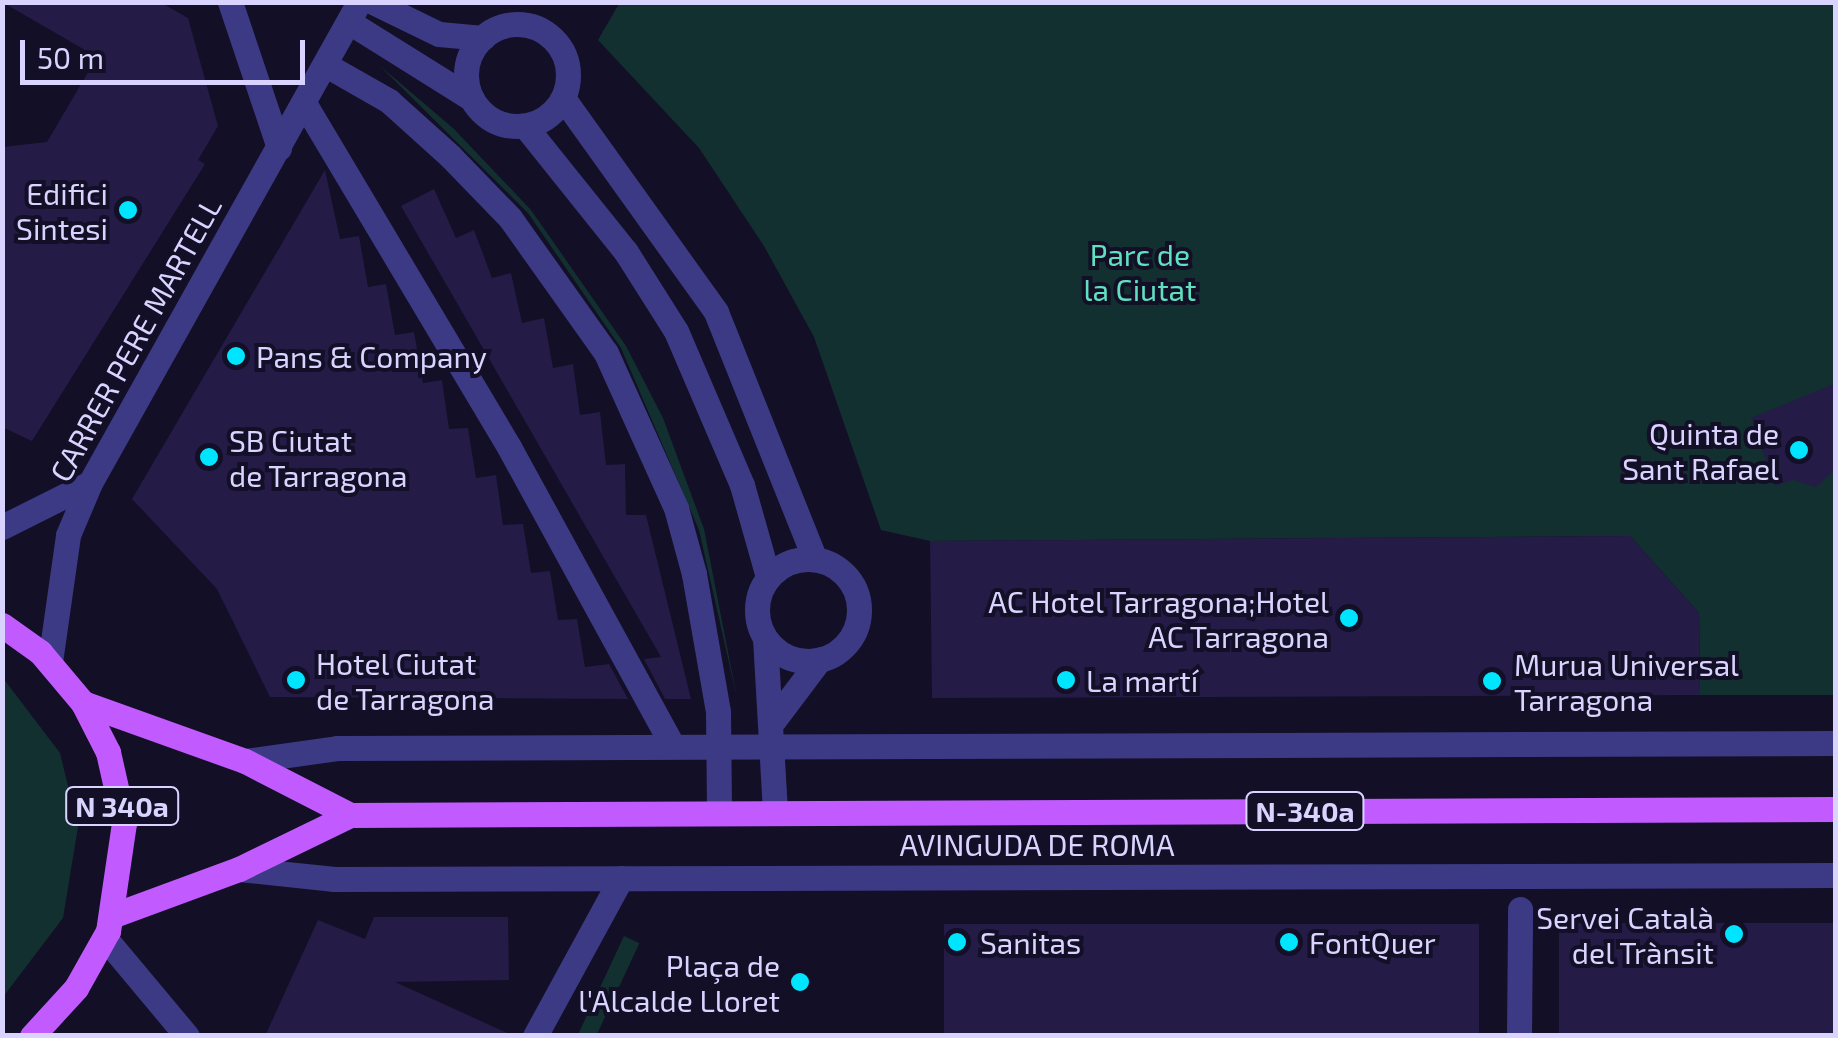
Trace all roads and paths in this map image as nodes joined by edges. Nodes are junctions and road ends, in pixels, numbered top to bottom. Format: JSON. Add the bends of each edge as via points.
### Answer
{"nodes":[{"id":1,"x":230,"y":2,"type":"edge"},
{"id":2,"x":373,"y":2,"type":"edge"},
{"id":3,"x":354,"y":12,"type":"edge"},
{"id":4,"x":483,"y":38,"type":"junction"},
{"id":5,"x":326,"y":64,"type":"junction"},
{"id":6,"x":563,"y":98,"type":"junction"},
{"id":7,"x":472,"y":99,"type":"junction"},
{"id":8,"x":304,"y":103,"type":"junction"},
{"id":9,"x":525,"y":126,"type":"junction"},
{"id":10,"x":278,"y":148,"type":"junction"},
{"id":11,"x":90,"y":483,"type":"junction"},
{"id":12,"x":2,"y":527,"type":"edge"},
{"id":13,"x":816,"y":559,"type":"junction"},
{"id":14,"x":768,"y":577,"type":"junction"},
{"id":15,"x":2,"y":625,"type":"edge"},
{"id":16,"x":765,"y":638,"type":"junction"},
{"id":17,"x":820,"y":659,"type":"junction"},
{"id":18,"x":50,"y":662,"type":"junction"},
{"id":19,"x":83,"y":703,"type":"junction"},
{"id":20,"x":774,"y":733,"type":"junction"},
{"id":21,"x":1836,"y":743,"type":"edge"},
{"id":22,"x":672,"y":745,"type":"junction"},
{"id":23,"x":718,"y":746,"type":"junction"},
{"id":24,"x":246,"y":761,"type":"junction"},
{"id":25,"x":1836,"y":810,"type":"edge"},
{"id":26,"x":775,"y":812,"type":"junction"},
{"id":27,"x":719,"y":813,"type":"junction"},
{"id":28,"x":350,"y":815,"type":"junction"},
{"id":29,"x":239,"y":869,"type":"junction"},
{"id":30,"x":1836,"y":875,"type":"edge"},
{"id":31,"x":620,"y":878,"type":"junction"},
{"id":32,"x":1520,"y":909,"type":"dead end"},
{"id":33,"x":109,"y":927,"type":"junction"},
{"id":34,"x":32,"y":1036,"type":"edge"},
{"id":35,"x":188,"y":1036,"type":"edge"},
{"id":36,"x":535,"y":1036,"type":"edge"},
{"id":37,"x":1520,"y":1036,"type":"edge"}],
"edges":[{"from":1,"to":10,"type":"street"},
{"from":2,"to":4,"type":"street","via":[[438,34]]},
{"from":3,"to":5,"type":"street","name":"CARRER PERE MARTELL"},
{"from":3,"to":7,"type":"street"},
{"from":4,"to":6,"type":"street","via":[[515,24],[548,35],[567,64]]},
{"from":4,"to":7,"type":"street","via":[[466,68]]},
{"from":5,"to":8,"type":"street","name":"CARRER PERE MARTELL"},
{"from":5,"to":23,"type":"street","via":[[389,100],[450,156],[510,218],[606,353],[676,508],[710,641]]},
{"from":6,"to":9,"type":"street"},
{"from":6,"to":13,"type":"street","via":[[716,312]]},
{"from":7,"to":9,"type":"street","via":[[494,121]]},
{"from":8,"to":10,"type":"street","name":"CARRER PERE MARTELL"},
{"from":8,"to":22,"type":"street","via":[[509,448]]},
{"from":9,"to":14,"type":"street","via":[[626,252],[676,331],[742,485]]},
{"from":10,"to":11,"type":"street","name":"CARRER PERE MARTELL"},
{"from":11,"to":12,"type":"street"},
{"from":11,"to":18,"type":"street","name":"CARRER PERE MARTELL","via":[[68,535]]},
{"from":13,"to":14,"type":"street","via":[[798,559]]},
{"from":13,"to":17,"type":"street","via":[[846,576],[859,608],[848,641]]},
{"from":14,"to":16,"type":"street","via":[[757,608]]},
{"from":15,"to":18,"type":"main road","number":"N 340a"},
{"from":16,"to":17,"type":"street","via":[[789,657]]},
{"from":16,"to":20,"type":"street"},
{"from":17,"to":20,"type":"street"},
{"from":18,"to":19,"type":"main road","number":"N 340a"},
{"from":19,"to":24,"type":"main road","name":"AVINGUDA DE ROMA","number":"N-340a"},
{"from":19,"to":33,"type":"main road","number":"N 340a","via":[[108,752],[122,806],[124,860]]},
{"from":20,"to":21,"type":"street","name":"AVINGUDA DE ROMA"},
{"from":20,"to":23,"type":"street","name":"AVINGUDA DE ROMA"},
{"from":20,"to":26,"type":"street"},
{"from":22,"to":23,"type":"street","name":"AVINGUDA DE ROMA"},
{"from":22,"to":24,"type":"street","name":"AVINGUDA DE ROMA","via":[[337,748]]},
{"from":23,"to":27,"type":"street"},
{"from":24,"to":28,"type":"main road","name":"AVINGUDA DE ROMA","number":"N-340a"},
{"from":25,"to":26,"type":"main road","name":"AVINGUDA DE ROMA","number":"N-340a"},
{"from":26,"to":27,"type":"main road","name":"AVINGUDA DE ROMA","number":"N-340a"},
{"from":27,"to":28,"type":"main road","name":"AVINGUDA DE ROMA","number":"N-340a"},
{"from":28,"to":29,"type":"main road","name":"AVINGUDA DE ROMA","number":"N-340a"},
{"from":29,"to":31,"type":"street","name":"AVINGUDA DE ROMA","via":[[334,879]]},
{"from":29,"to":33,"type":"main road","name":"AVINGUDA DE ROMA","number":"N-340a"},
{"from":30,"to":31,"type":"street","name":"AVINGUDA DE ROMA"},
{"from":31,"to":36,"type":"street"},
{"from":32,"to":37,"type":"street"},
{"from":33,"to":34,"type":"main road","number":"N 340a","via":[[76,988]]},
{"from":33,"to":35,"type":"street"}]}
